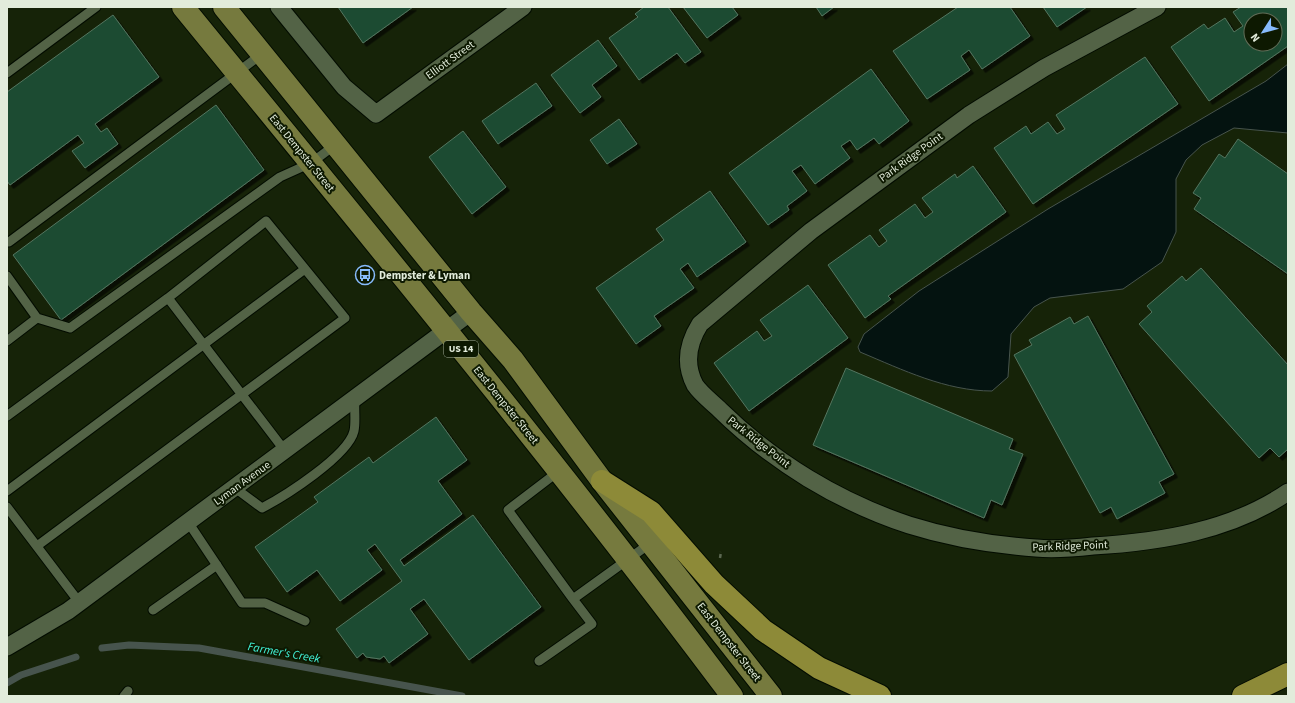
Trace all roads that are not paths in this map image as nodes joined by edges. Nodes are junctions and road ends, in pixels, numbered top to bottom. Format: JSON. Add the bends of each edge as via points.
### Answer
{"nodes":[{"id":1,"x":96,"y":7,"type":"edge"},
{"id":2,"x":183,"y":7,"type":"edge"},
{"id":3,"x":224,"y":7,"type":"edge"},
{"id":4,"x":279,"y":7,"type":"edge"},
{"id":5,"x":523,"y":7,"type":"edge"},
{"id":6,"x":1157,"y":7,"type":"edge"},
{"id":7,"x":262,"y":54,"type":"junction"},
{"id":8,"x":7,"y":74,"type":"edge"},
{"id":9,"x":238,"y":74,"type":"junction"},
{"id":10,"x":335,"y":145,"type":"junction"},
{"id":11,"x":310,"y":163,"type":"junction"},
{"id":12,"x":8,"y":244,"type":"edge"},
{"id":13,"x":305,"y":269,"type":"junction"},
{"id":14,"x":7,"y":276,"type":"edge"},
{"id":15,"x":168,"y":298,"type":"junction"},
{"id":16,"x":471,"y":312,"type":"junction"},
{"id":17,"x":37,"y":318,"type":"junction"},
{"id":18,"x":446,"y":331,"type":"junction"},
{"id":19,"x":7,"y":341,"type":"edge"},
{"id":20,"x":204,"y":345,"type":"junction"},
{"id":21,"x":241,"y":394,"type":"junction"},
{"id":22,"x":355,"y":400,"type":"junction"},
{"id":23,"x":7,"y":416,"type":"edge"},
{"id":24,"x":285,"y":451,"type":"junction"},
{"id":25,"x":559,"y":470,"type":"junction"},
{"id":26,"x":602,"y":481,"type":"junction"},
{"id":27,"x":236,"y":488,"type":"junction"},
{"id":28,"x":7,"y":491,"type":"edge"},
{"id":29,"x":1288,"y":492,"type":"edge"},
{"id":30,"x":7,"y":507,"type":"edge"},
{"id":31,"x":188,"y":522,"type":"junction"},
{"id":32,"x":652,"y":542,"type":"junction"},
{"id":33,"x":36,"y":546,"type":"junction"},
{"id":34,"x":628,"y":558,"type":"junction"},
{"id":35,"x":217,"y":566,"type":"junction"},
{"id":36,"x":573,"y":599,"type":"junction"},
{"id":37,"x":79,"y":602,"type":"junction"},
{"id":38,"x":153,"y":610,"type":"dead end"},
{"id":39,"x":304,"y":622,"type":"dead end"},
{"id":40,"x":7,"y":647,"type":"edge"},
{"id":41,"x":539,"y":661,"type":"dead end"},
{"id":42,"x":1288,"y":674,"type":"edge"},
{"id":43,"x":732,"y":696,"type":"edge"},
{"id":44,"x":771,"y":696,"type":"edge"},
{"id":45,"x":880,"y":696,"type":"edge"},
{"id":46,"x":1243,"y":696,"type":"edge"}],
"edges":[{"from":1,"to":8,"type":"lane"},
{"from":2,"to":9,"type":"main road","name":"East Dempster Street","number":"US 14"},
{"from":3,"to":7,"type":"main road","name":"East Dempster Street","number":"US 14"},
{"from":4,"to":5,"type":"street","name":"Elliott Street","via":[[344,87],[376,114]]},
{"from":6,"to":29,"type":"street","name":"Park Ridge Point","via":[[1044,68],[969,115],[811,231],[700,324],[692,336],[688,351],[689,369],[696,386],[736,426],[818,486],[865,509],[909,525],[955,537],[1038,548],[1085,547],[1158,540],[1201,530],[1236,518]]},
{"from":7,"to":9,"type":"lane"},
{"from":7,"to":10,"type":"main road","name":"East Dempster Street","number":"US 14"},
{"from":9,"to":11,"type":"main road","name":"East Dempster Street","number":"US 14"},
{"from":9,"to":12,"type":"lane"},
{"from":10,"to":11,"type":"lane"},
{"from":10,"to":16,"type":"main road","name":"East Dempster Street","number":"US 14"},
{"from":11,"to":17,"type":"lane","via":[[280,177],[70,328]]},
{"from":11,"to":18,"type":"main road","name":"East Dempster Street","number":"US 14"},
{"from":13,"to":15,"type":"lane","via":[[266,221]]},
{"from":13,"to":20,"type":"lane"},
{"from":13,"to":21,"type":"lane","via":[[345,318]]},
{"from":14,"to":17,"type":"lane"},
{"from":15,"to":20,"type":"lane"},
{"from":15,"to":23,"type":"lane"},
{"from":16,"to":18,"type":"street","name":"Lyman Avenue"},
{"from":16,"to":26,"type":"main road","name":"East Dempster Street","number":"US 14","via":[[513,360]]},
{"from":17,"to":19,"type":"lane"},
{"from":18,"to":22,"type":"street","name":"Lyman Avenue"},
{"from":18,"to":25,"type":"main road","name":"East Dempster Street","number":"US 14"},
{"from":20,"to":21,"type":"lane"},
{"from":20,"to":28,"type":"lane"},
{"from":21,"to":24,"type":"lane"},
{"from":21,"to":33,"type":"lane"},
{"from":22,"to":24,"type":"street","name":"Lyman Avenue"},
{"from":22,"to":27,"type":"lane","via":[[354,431],[340,453],[309,478],[262,508]]},
{"from":24,"to":27,"type":"street","name":"Lyman Avenue"},
{"from":25,"to":34,"type":"main road","name":"East Dempster Street","number":"US 14"},
{"from":25,"to":36,"type":"lane","via":[[508,510]]},
{"from":26,"to":32,"type":"main road","name":"East Dempster Street","number":"US 14"},
{"from":26,"to":45,"type":"highway","via":[[651,512],[714,584],[763,630],[819,668]]},
{"from":27,"to":31,"type":"street","name":"Lyman Avenue"},
{"from":30,"to":33,"type":"lane"},
{"from":31,"to":35,"type":"lane"},
{"from":31,"to":37,"type":"street","name":"Lyman Avenue"},
{"from":32,"to":34,"type":"lane"},
{"from":32,"to":44,"type":"main road","name":"East Dempster Street","number":"US 14"},
{"from":33,"to":37,"type":"lane"},
{"from":34,"to":36,"type":"lane"},
{"from":34,"to":43,"type":"main road","name":"East Dempster Street","number":"US 14"},
{"from":35,"to":38,"type":"lane"},
{"from":35,"to":39,"type":"lane","via":[[242,603],[266,603]]},
{"from":36,"to":41,"type":"lane","via":[[592,624]]},
{"from":37,"to":40,"type":"street","name":"Lyman Avenue"},
{"from":42,"to":46,"type":"highway"}]}
